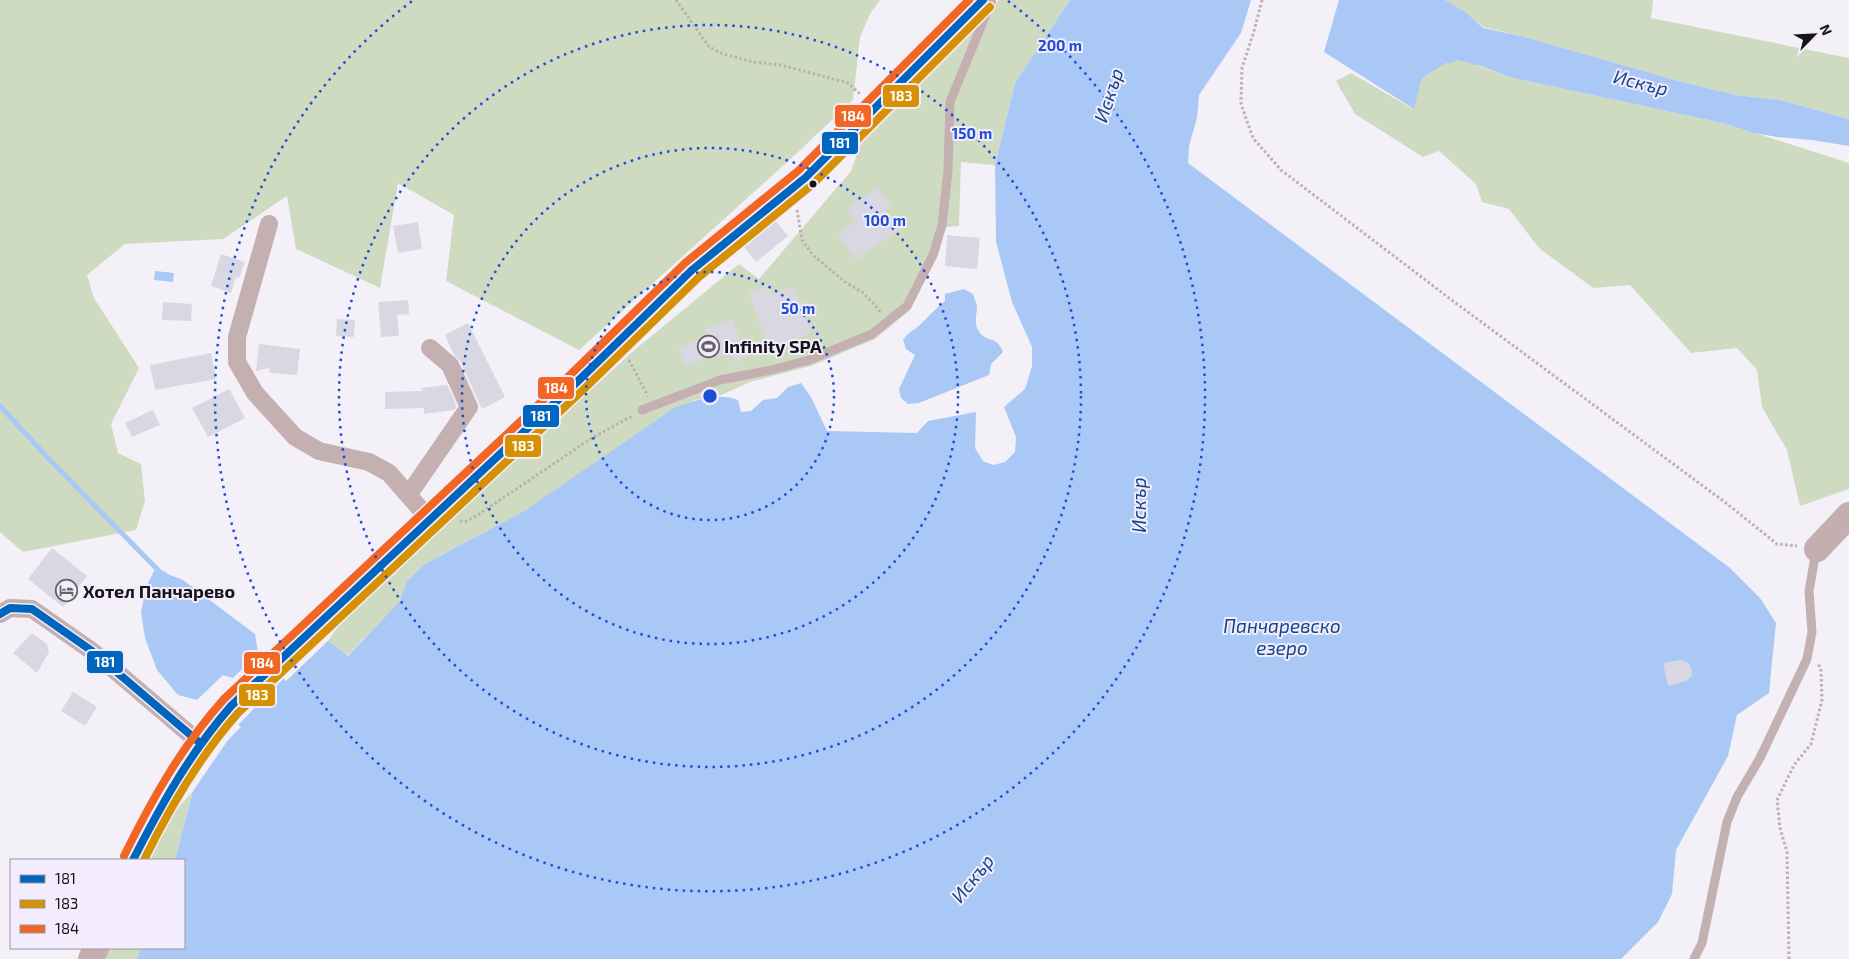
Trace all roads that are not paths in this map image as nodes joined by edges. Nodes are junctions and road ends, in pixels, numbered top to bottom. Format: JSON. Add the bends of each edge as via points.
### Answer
{"nodes":[{"id":1,"x":983,"y":0,"type":"edge"},
{"id":2,"x":992,"y":0,"type":"edge"},
{"id":3,"x":269,"y":224,"type":"dead end"},
{"id":4,"x":430,"y":348,"type":"dead end"},
{"id":5,"x":642,"y":410,"type":"road end"},
{"id":6,"x":409,"y":494,"type":"junction"},
{"id":7,"x":1849,"y":515,"type":"edge"},
{"id":8,"x":430,"y":520,"type":"junction"},
{"id":9,"x":1817,"y":549,"type":"joint"},
{"id":10,"x":0,"y":614,"type":"edge"},
{"id":11,"x":200,"y":744,"type":"junction"},
{"id":12,"x":134,"y":859,"type":"edge"},
{"id":13,"x":1694,"y":959,"type":"edge"}],
"edges":[{"from":1,"to":8,"type":"main road","via":[[794,187],[692,270]]},
{"from":2,"to":5,"type":"lane","via":[[950,102],[942,225],[934,255],[907,306],[872,334],[808,360],[720,380]]},
{"from":3,"to":6,"type":"street","via":[[236,338],[237,362],[255,392],[295,437],[319,451],[369,462],[389,473]]},
{"from":4,"to":6,"type":"street","via":[[450,365],[469,407]]},
{"from":6,"to":8,"type":"street"},
{"from":7,"to":9,"type":"main road"},
{"from":8,"to":11,"type":"main road","via":[[276,662],[231,706]]},
{"from":9,"to":13,"type":"lane","via":[[1809,590],[1812,632],[1807,659],[1727,822],[1702,943]]},
{"from":10,"to":11,"type":"street","via":[[10,608],[32,609],[92,651]]},
{"from":11,"to":12,"type":"main road","via":[[160,806]]}]}
